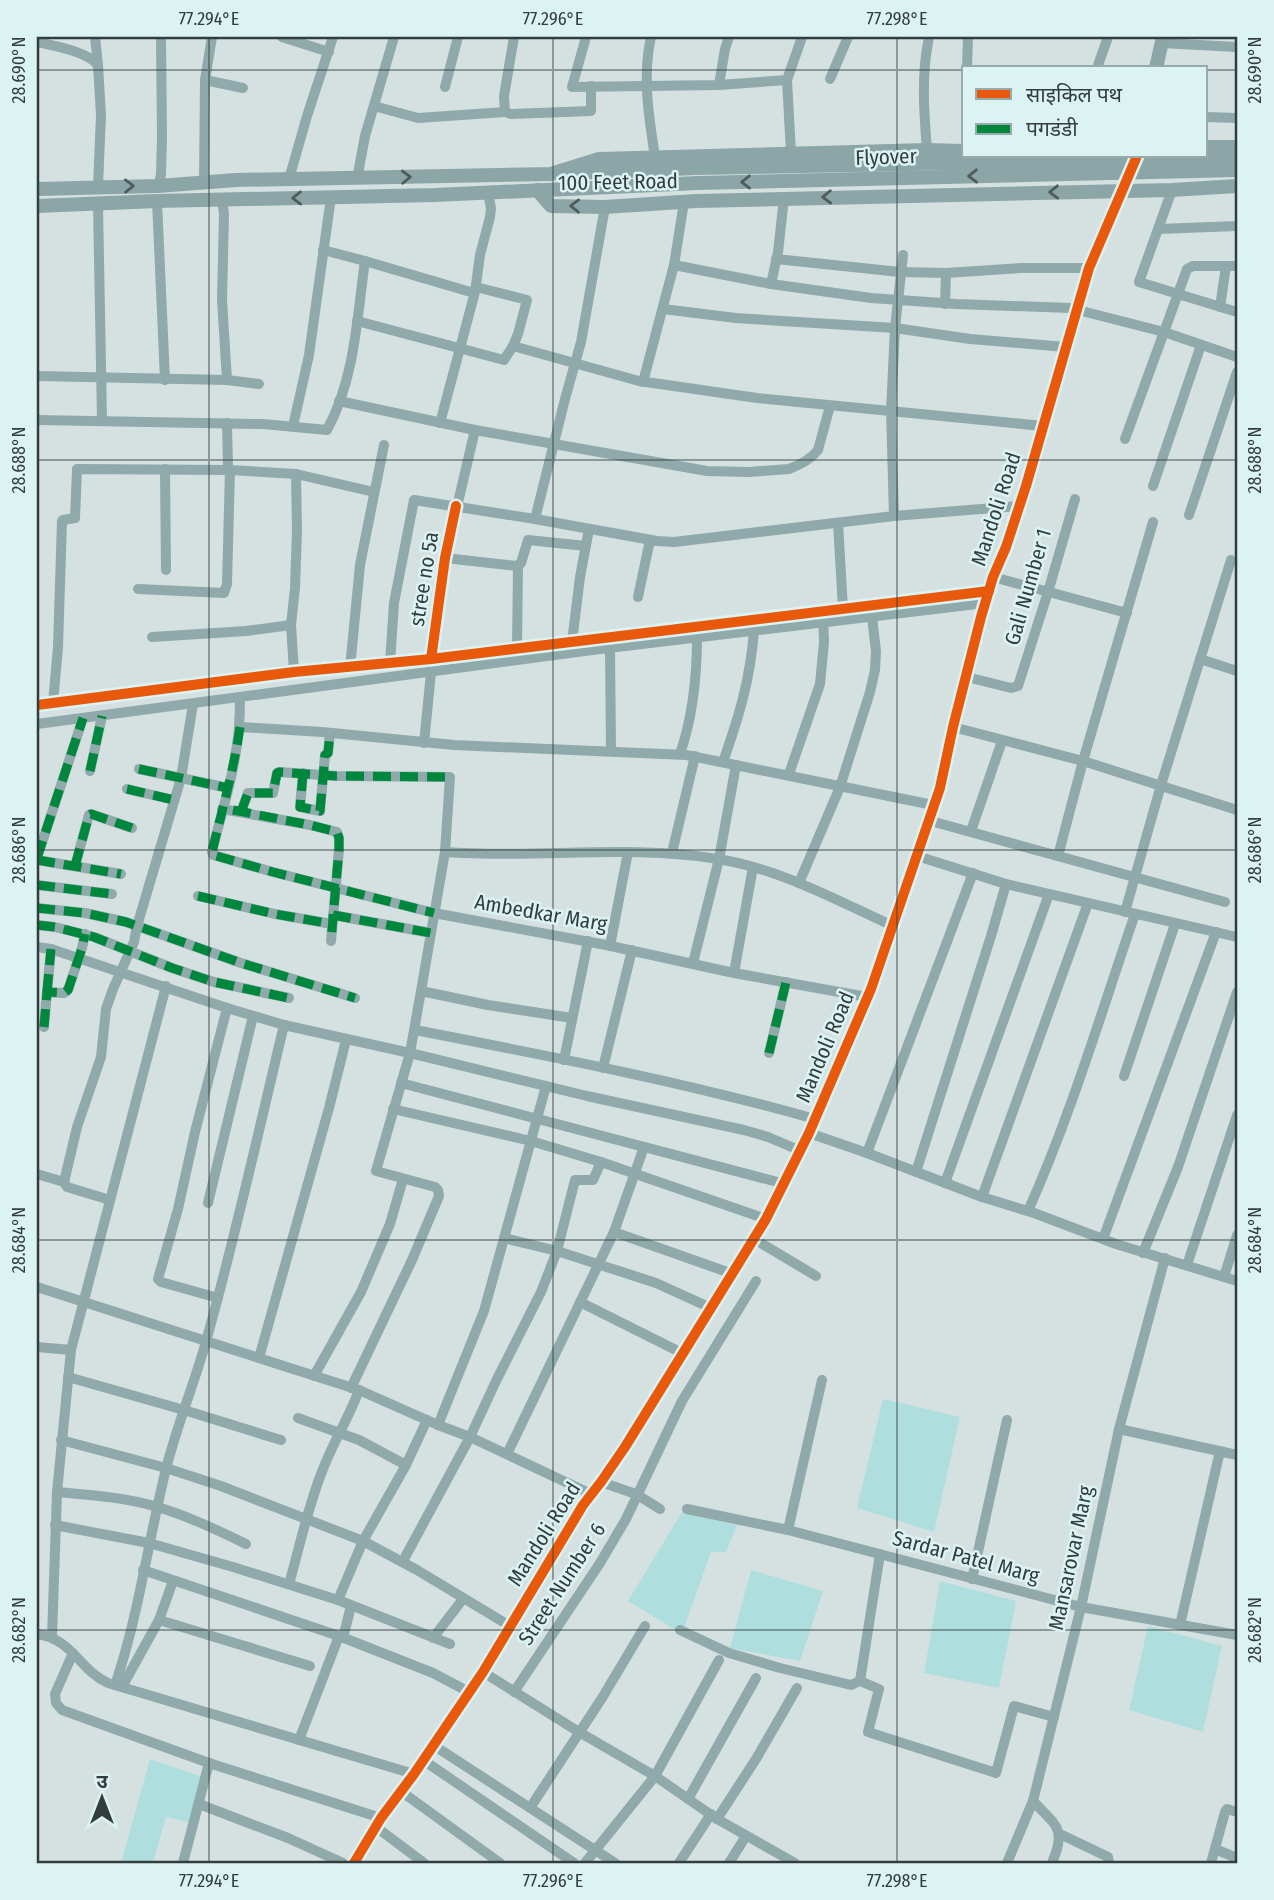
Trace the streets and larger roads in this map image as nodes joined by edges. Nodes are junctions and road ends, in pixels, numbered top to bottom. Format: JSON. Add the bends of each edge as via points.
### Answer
{"nodes":[{"id":1,"x":95,"y":37,"type":"edge"},
{"id":2,"x":161,"y":37,"type":"edge"},
{"id":3,"x":212,"y":37,"type":"edge"},
{"id":4,"x":282,"y":37,"type":"edge"},
{"id":5,"x":333,"y":37,"type":"edge"},
{"id":6,"x":394,"y":37,"type":"edge"},
{"id":7,"x":458,"y":37,"type":"edge"},
{"id":8,"x":514,"y":37,"type":"edge"},
{"id":9,"x":586,"y":37,"type":"edge"},
{"id":10,"x":651,"y":37,"type":"edge"},
{"id":11,"x":729,"y":37,"type":"edge"},
{"id":12,"x":802,"y":37,"type":"edge"},
{"id":13,"x":848,"y":37,"type":"edge"},
{"id":14,"x":929,"y":37,"type":"edge"},
{"id":15,"x":968,"y":37,"type":"edge"},
{"id":16,"x":1108,"y":37,"type":"edge"},
{"id":17,"x":1162,"y":40,"type":"edge"},
{"id":18,"x":37,"y":42,"type":"edge"},
{"id":19,"x":1237,"y":47,"type":"edge"},
{"id":20,"x":329,"y":52,"type":"junction"},
{"id":21,"x":98,"y":65,"type":"junction"},
{"id":22,"x":967,"y":66,"type":"edge"},
{"id":23,"x":1098,"y":66,"type":"edge"},
{"id":24,"x":1156,"y":66,"type":"edge"},
{"id":25,"x":205,"y":79,"type":"junction"},
{"id":26,"x":830,"y":79,"type":"dead end"},
{"id":27,"x":787,"y":80,"type":"junction"},
{"id":28,"x":719,"y":85,"type":"junction"},
{"id":29,"x":591,"y":86,"type":"junction"},
{"id":30,"x":647,"y":86,"type":"junction"},
{"id":31,"x":444,"y":87,"type":"dead end"},
{"id":32,"x":243,"y":88,"type":"dead end"},
{"id":33,"x":374,"y":106,"type":"junction"},
{"id":34,"x":505,"y":112,"type":"junction"},
{"id":35,"x":1208,"y":117,"type":"edge"},
{"id":36,"x":1237,"y":118,"type":"edge"},
{"id":37,"x":1237,"y":147,"type":"edge"},
{"id":38,"x":1208,"y":148,"type":"edge"},
{"id":39,"x":927,"y":150,"type":"junction"},
{"id":40,"x":962,"y":151,"type":"edge"},
{"id":41,"x":791,"y":153,"type":"junction"},
{"id":42,"x":655,"y":157,"type":"junction"},
{"id":43,"x":1136,"y":158,"type":"edge"},
{"id":44,"x":1184,"y":158,"type":"edge"},
{"id":45,"x":1237,"y":160,"type":"edge"},
{"id":46,"x":1237,"y":172,"type":"edge"},
{"id":47,"x":551,"y":174,"type":"junction"},
{"id":48,"x":289,"y":179,"type":"junction"},
{"id":49,"x":357,"y":179,"type":"junction"},
{"id":50,"x":204,"y":182,"type":"junction"},
{"id":51,"x":98,"y":186,"type":"junction"},
{"id":52,"x":158,"y":186,"type":"junction"},
{"id":53,"x":1237,"y":186,"type":"edge"},
{"id":54,"x":37,"y":189,"type":"edge"},
{"id":55,"x":1175,"y":189,"type":"junction"},
{"id":56,"x":537,"y":190,"type":"junction"},
{"id":57,"x":1123,"y":190,"type":"junction"},
{"id":58,"x":488,"y":193,"type":"junction"},
{"id":59,"x":331,"y":197,"type":"junction"},
{"id":60,"x":784,"y":198,"type":"junction"},
{"id":61,"x":204,"y":200,"type":"junction"},
{"id":62,"x":222,"y":200,"type":"junction"},
{"id":63,"x":157,"y":201,"type":"junction"},
{"id":64,"x":684,"y":202,"type":"junction"},
{"id":65,"x":98,"y":204,"type":"junction"},
{"id":66,"x":37,"y":206,"type":"edge"},
{"id":67,"x":605,"y":207,"type":"junction"},
{"id":68,"x":1237,"y":226,"type":"edge"},
{"id":69,"x":1158,"y":229,"type":"junction"},
{"id":70,"x":323,"y":250,"type":"junction"},
{"id":71,"x":903,"y":256,"type":"dead end"},
{"id":72,"x":776,"y":259,"type":"junction"},
{"id":73,"x":365,"y":261,"type":"junction"},
{"id":74,"x":674,"y":265,"type":"junction"},
{"id":75,"x":1232,"y":266,"type":"edge"},
{"id":76,"x":1089,"y":268,"type":"junction"},
{"id":77,"x":901,"y":272,"type":"junction"},
{"id":78,"x":946,"y":273,"type":"junction"},
{"id":79,"x":771,"y":284,"type":"junction"},
{"id":80,"x":475,"y":290,"type":"junction"},
{"id":81,"x":1177,"y":294,"type":"junction"},
{"id":82,"x":897,"y":301,"type":"junction"},
{"id":83,"x":945,"y":304,"type":"junction"},
{"id":84,"x":1220,"y":307,"type":"junction"},
{"id":85,"x":663,"y":309,"type":"junction"},
{"id":86,"x":1077,"y":309,"type":"junction"},
{"id":87,"x":1237,"y":312,"type":"edge"},
{"id":88,"x":357,"y":321,"type":"junction"},
{"id":89,"x":895,"y":328,"type":"junction"},
{"id":90,"x":1164,"y":332,"type":"junction"},
{"id":91,"x":1201,"y":345,"type":"junction"},
{"id":92,"x":513,"y":346,"type":"junction"},
{"id":93,"x":1066,"y":347,"type":"junction"},
{"id":94,"x":458,"y":349,"type":"junction"},
{"id":95,"x":1237,"y":358,"type":"edge"},
{"id":96,"x":575,"y":365,"type":"junction"},
{"id":97,"x":1237,"y":372,"type":"edge"},
{"id":98,"x":37,"y":376,"type":"edge"},
{"id":99,"x":101,"y":378,"type":"junction"},
{"id":100,"x":164,"y":380,"type":"junction"},
{"id":101,"x":227,"y":380,"type":"junction"},
{"id":102,"x":643,"y":382,"type":"junction"},
{"id":103,"x":259,"y":384,"type":"dead end"},
{"id":104,"x":340,"y":401,"type":"junction"},
{"id":105,"x":831,"y":406,"type":"junction"},
{"id":106,"x":891,"y":411,"type":"junction"},
{"id":107,"x":37,"y":420,"type":"edge"},
{"id":108,"x":102,"y":420,"type":"junction"},
{"id":109,"x":227,"y":423,"type":"junction"},
{"id":110,"x":440,"y":423,"type":"junction"},
{"id":111,"x":293,"y":426,"type":"junction"},
{"id":112,"x":1043,"y":426,"type":"junction"},
{"id":113,"x":475,"y":430,"type":"junction"},
{"id":114,"x":1125,"y":439,"type":"dead end"},
{"id":115,"x":384,"y":445,"type":"dead end"},
{"id":116,"x":554,"y":445,"type":"junction"},
{"id":117,"x":165,"y":469,"type":"junction"},
{"id":118,"x":230,"y":470,"type":"junction"},
{"id":119,"x":296,"y":474,"type":"junction"},
{"id":120,"x":1153,"y":486,"type":"dead end"},
{"id":121,"x":374,"y":492,"type":"junction"},
{"id":122,"x":1075,"y":499,"type":"dead end"},
{"id":123,"x":456,"y":506,"type":"junction"},
{"id":124,"x":1019,"y":506,"type":"junction"},
{"id":125,"x":1189,"y":515,"type":"dead end"},
{"id":126,"x":894,"y":516,"type":"junction"},
{"id":127,"x":535,"y":519,"type":"junction"},
{"id":128,"x":838,"y":523,"type":"junction"},
{"id":129,"x":1153,"y":523,"type":"dead end"},
{"id":130,"x":589,"y":530,"type":"junction"},
{"id":131,"x":650,"y":540,"type":"junction"},
{"id":132,"x":586,"y":546,"type":"junction"},
{"id":133,"x":445,"y":558,"type":"junction"},
{"id":134,"x":1231,"y":560,"type":"dead end"},
{"id":135,"x":519,"y":566,"type":"junction"},
{"id":136,"x":166,"y":570,"type":"dead end"},
{"id":137,"x":138,"y":589,"type":"dead end"},
{"id":138,"x":989,"y":590,"type":"junction"},
{"id":139,"x":1048,"y":592,"type":"junction"},
{"id":140,"x":638,"y":597,"type":"dead end"},
{"id":141,"x":843,"y":609,"type":"junction"},
{"id":142,"x":1127,"y":612,"type":"junction"},
{"id":143,"x":823,"y":617,"type":"junction"},
{"id":144,"x":872,"y":617,"type":"junction"},
{"id":145,"x":291,"y":625,"type":"junction"},
{"id":146,"x":754,"y":631,"type":"junction"},
{"id":147,"x":152,"y":637,"type":"dead end"},
{"id":148,"x":697,"y":637,"type":"junction"},
{"id":149,"x":572,"y":642,"type":"junction"},
{"id":150,"x":610,"y":648,"type":"junction"},
{"id":151,"x":517,"y":649,"type":"junction"},
{"id":152,"x":430,"y":659,"type":"junction"},
{"id":153,"x":1200,"y":659,"type":"junction"},
{"id":154,"x":390,"y":663,"type":"junction"},
{"id":155,"x":350,"y":668,"type":"junction"},
{"id":156,"x":1237,"y":671,"type":"edge"},
{"id":157,"x":294,"y":673,"type":"junction"},
{"id":158,"x":431,"y":673,"type":"junction"},
{"id":159,"x":967,"y":677,"type":"junction"},
{"id":160,"x":240,"y":698,"type":"junction"},
{"id":161,"x":53,"y":703,"type":"junction"},
{"id":162,"x":193,"y":704,"type":"junction"},
{"id":163,"x":37,"y":705,"type":"edge"},
{"id":164,"x":102,"y":716,"type":"junction"},
{"id":165,"x":83,"y":718,"type":"junction"},
{"id":166,"x":37,"y":724,"type":"edge"},
{"id":167,"x":240,"y":727,"type":"junction"},
{"id":168,"x":953,"y":727,"type":"junction"},
{"id":169,"x":330,"y":733,"type":"junction"},
{"id":170,"x":1002,"y":741,"type":"junction"},
{"id":171,"x":424,"y":743,"type":"junction"},
{"id":172,"x":611,"y":751,"type":"junction"},
{"id":173,"x":680,"y":754,"type":"junction"},
{"id":174,"x":695,"y":756,"type":"junction"},
{"id":175,"x":1083,"y":761,"type":"junction"},
{"id":176,"x":723,"y":762,"type":"junction"},
{"id":177,"x":736,"y":765,"type":"junction"},
{"id":178,"x":139,"y":769,"type":"dead end"},
{"id":179,"x":90,"y":771,"type":"dead end"},
{"id":180,"x":303,"y":773,"type":"junction"},
{"id":181,"x":323,"y":775,"type":"junction"},
{"id":182,"x":789,"y":775,"type":"junction"},
{"id":183,"x":181,"y":778,"type":"junction"},
{"id":184,"x":1161,"y":785,"type":"junction"},
{"id":185,"x":840,"y":787,"type":"junction"},
{"id":186,"x":228,"y":788,"type":"junction"},
{"id":187,"x":127,"y":789,"type":"dead end"},
{"id":188,"x":174,"y":800,"type":"junction"},
{"id":189,"x":933,"y":805,"type":"junction"},
{"id":190,"x":222,"y":809,"type":"junction"},
{"id":191,"x":1237,"y":810,"type":"edge"},
{"id":192,"x":241,"y":812,"type":"junction"},
{"id":193,"x":928,"y":820,"type":"junction"},
{"id":194,"x":132,"y":828,"type":"dead end"},
{"id":195,"x":971,"y":831,"type":"junction"},
{"id":196,"x":444,"y":852,"type":"junction"},
{"id":197,"x":628,"y":852,"type":"junction"},
{"id":198,"x":671,"y":853,"type":"junction"},
{"id":199,"x":917,"y":856,"type":"junction"},
{"id":200,"x":1058,"y":856,"type":"junction"},
{"id":201,"x":37,"y":859,"type":"edge"},
{"id":202,"x":719,"y":859,"type":"junction"},
{"id":203,"x":75,"y":866,"type":"junction"},
{"id":204,"x":753,"y":867,"type":"junction"},
{"id":205,"x":972,"y":873,"type":"junction"},
{"id":206,"x":121,"y":874,"type":"dead end"},
{"id":207,"x":1135,"y":877,"type":"junction"},
{"id":208,"x":799,"y":883,"type":"junction"},
{"id":209,"x":1006,"y":884,"type":"junction"},
{"id":210,"x":37,"y":885,"type":"edge"},
{"id":211,"x":335,"y":888,"type":"junction"},
{"id":212,"x":112,"y":894,"type":"dead end"},
{"id":213,"x":1049,"y":894,"type":"junction"},
{"id":214,"x":198,"y":896,"type":"dead end"},
{"id":215,"x":1225,"y":902,"type":"dead end"},
{"id":216,"x":1088,"y":903,"type":"junction"},
{"id":217,"x":37,"y":908,"type":"edge"},
{"id":218,"x":434,"y":913,"type":"junction"},
{"id":219,"x":1130,"y":913,"type":"junction"},
{"id":220,"x":332,"y":919,"type":"junction"},
{"id":221,"x":1175,"y":924,"type":"junction"},
{"id":222,"x":37,"y":925,"type":"edge"},
{"id":223,"x":137,"y":926,"type":"junction"},
{"id":224,"x":892,"y":926,"type":"junction"},
{"id":225,"x":1216,"y":932,"type":"junction"},
{"id":226,"x":431,"y":933,"type":"junction"},
{"id":227,"x":85,"y":934,"type":"junction"},
{"id":228,"x":1237,"y":937,"type":"edge"},
{"id":229,"x":331,"y":942,"type":"dead end"},
{"id":230,"x":588,"y":942,"type":"junction"},
{"id":231,"x":610,"y":946,"type":"junction"},
{"id":232,"x":37,"y":947,"type":"edge"},
{"id":233,"x":51,"y":949,"type":"junction"},
{"id":234,"x":632,"y":950,"type":"junction"},
{"id":235,"x":130,"y":951,"type":"junction"},
{"id":236,"x":79,"y":959,"type":"junction"},
{"id":237,"x":693,"y":964,"type":"junction"},
{"id":238,"x":121,"y":972,"type":"junction"},
{"id":239,"x":734,"y":973,"type":"junction"},
{"id":240,"x":786,"y":982,"type":"junction"},
{"id":241,"x":166,"y":986,"type":"junction"},
{"id":242,"x":421,"y":991,"type":"junction"},
{"id":243,"x":47,"y":992,"type":"junction"},
{"id":244,"x":1237,"y":992,"type":"edge"},
{"id":245,"x":289,"y":998,"type":"dead end"},
{"id":246,"x":355,"y":998,"type":"dead end"},
{"id":247,"x":867,"y":998,"type":"junction"},
{"id":248,"x":228,"y":1008,"type":"junction"},
{"id":249,"x":253,"y":1016,"type":"junction"},
{"id":250,"x":572,"y":1018,"type":"junction"},
{"id":251,"x":284,"y":1024,"type":"junction"},
{"id":252,"x":44,"y":1027,"type":"dead end"},
{"id":253,"x":415,"y":1030,"type":"junction"},
{"id":254,"x":346,"y":1040,"type":"junction"},
{"id":255,"x":410,"y":1053,"type":"junction"},
{"id":256,"x":769,"y":1053,"type":"dead end"},
{"id":257,"x":564,"y":1060,"type":"junction"},
{"id":258,"x":603,"y":1068,"type":"junction"},
{"id":259,"x":1124,"y":1076,"type":"dead end"},
{"id":260,"x":401,"y":1083,"type":"junction"},
{"id":261,"x":546,"y":1086,"type":"junction"},
{"id":262,"x":393,"y":1109,"type":"junction"},
{"id":263,"x":1237,"y":1115,"type":"edge"},
{"id":264,"x":538,"y":1119,"type":"junction"},
{"id":265,"x":815,"y":1119,"type":"junction"},
{"id":266,"x":809,"y":1133,"type":"junction"},
{"id":267,"x":531,"y":1141,"type":"junction"},
{"id":268,"x":644,"y":1147,"type":"junction"},
{"id":269,"x":801,"y":1151,"type":"junction"},
{"id":270,"x":867,"y":1153,"type":"junction"},
{"id":271,"x":601,"y":1162,"type":"junction"},
{"id":272,"x":916,"y":1172,"type":"junction"},
{"id":273,"x":37,"y":1174,"type":"edge"},
{"id":274,"x":635,"y":1174,"type":"junction"},
{"id":275,"x":402,"y":1179,"type":"junction"},
{"id":276,"x":64,"y":1182,"type":"junction"},
{"id":277,"x":945,"y":1182,"type":"junction"},
{"id":278,"x":785,"y":1184,"type":"junction"},
{"id":279,"x":982,"y":1197,"type":"junction"},
{"id":280,"x":110,"y":1200,"type":"junction"},
{"id":281,"x":208,"y":1203,"type":"dead end"},
{"id":282,"x":1028,"y":1211,"type":"junction"},
{"id":283,"x":766,"y":1219,"type":"junction"},
{"id":284,"x":614,"y":1232,"type":"junction"},
{"id":285,"x":1237,"y":1235,"type":"edge"},
{"id":286,"x":504,"y":1238,"type":"junction"},
{"id":287,"x":754,"y":1239,"type":"junction"},
{"id":288,"x":1103,"y":1239,"type":"junction"},
{"id":289,"x":557,"y":1251,"type":"junction"},
{"id":290,"x":1143,"y":1252,"type":"junction"},
{"id":291,"x":1165,"y":1258,"type":"junction"},
{"id":292,"x":599,"y":1264,"type":"junction"},
{"id":293,"x":1186,"y":1265,"type":"junction"},
{"id":294,"x":733,"y":1274,"type":"junction"},
{"id":295,"x":816,"y":1276,"type":"dead end"},
{"id":296,"x":1224,"y":1277,"type":"junction"},
{"id":297,"x":756,"y":1281,"type":"dead end"},
{"id":298,"x":1237,"y":1281,"type":"edge"},
{"id":299,"x":37,"y":1287,"type":"edge"},
{"id":300,"x":218,"y":1298,"type":"junction"},
{"id":301,"x":84,"y":1301,"type":"junction"},
{"id":302,"x":580,"y":1302,"type":"junction"},
{"id":303,"x":711,"y":1308,"type":"junction"},
{"id":304,"x":206,"y":1340,"type":"junction"},
{"id":305,"x":37,"y":1347,"type":"edge"},
{"id":306,"x":71,"y":1350,"type":"junction"},
{"id":307,"x":682,"y":1353,"type":"junction"},
{"id":308,"x":259,"y":1358,"type":"junction"},
{"id":309,"x":314,"y":1376,"type":"junction"},
{"id":310,"x":68,"y":1377,"type":"junction"},
{"id":311,"x":822,"y":1380,"type":"dead end"},
{"id":312,"x":355,"y":1389,"type":"junction"},
{"id":313,"x":184,"y":1410,"type":"junction"},
{"id":314,"x":298,"y":1418,"type":"dead end"},
{"id":315,"x":1007,"y":1420,"type":"dead end"},
{"id":316,"x":432,"y":1423,"type":"junction"},
{"id":317,"x":1119,"y":1429,"type":"junction"},
{"id":318,"x":341,"y":1433,"type":"junction"},
{"id":319,"x":471,"y":1437,"type":"junction"},
{"id":320,"x":61,"y":1440,"type":"junction"},
{"id":321,"x":281,"y":1440,"type":"dead end"},
{"id":322,"x":1220,"y":1451,"type":"junction"},
{"id":323,"x":507,"y":1454,"type":"junction"},
{"id":324,"x":1237,"y":1455,"type":"edge"},
{"id":325,"x":406,"y":1465,"type":"junction"},
{"id":326,"x":166,"y":1468,"type":"junction"},
{"id":327,"x":601,"y":1482,"type":"junction"},
{"id":328,"x":57,"y":1492,"type":"junction"},
{"id":329,"x":591,"y":1494,"type":"junction"},
{"id":330,"x":636,"y":1494,"type":"junction"},
{"id":331,"x":158,"y":1507,"type":"junction"},
{"id":332,"x":660,"y":1509,"type":"dead end"},
{"id":333,"x":687,"y":1509,"type":"dead end"},
{"id":334,"x":305,"y":1519,"type":"junction"},
{"id":335,"x":55,"y":1525,"type":"junction"},
{"id":336,"x":788,"y":1531,"type":"junction"},
{"id":337,"x":363,"y":1541,"type":"junction"},
{"id":338,"x":149,"y":1543,"type":"junction"},
{"id":339,"x":246,"y":1544,"type":"dead end"},
{"id":340,"x":880,"y":1555,"type":"junction"},
{"id":341,"x":403,"y":1562,"type":"junction"},
{"id":342,"x":143,"y":1570,"type":"junction"},
{"id":343,"x":972,"y":1579,"type":"junction"},
{"id":344,"x":173,"y":1581,"type":"junction"},
{"id":345,"x":289,"y":1584,"type":"junction"},
{"id":346,"x":463,"y":1599,"type":"junction"},
{"id":347,"x":338,"y":1600,"type":"junction"},
{"id":348,"x":351,"y":1606,"type":"junction"},
{"id":349,"x":1081,"y":1607,"type":"junction"},
{"id":350,"x":159,"y":1620,"type":"junction"},
{"id":351,"x":1180,"y":1625,"type":"junction"},
{"id":352,"x":510,"y":1626,"type":"junction"},
{"id":353,"x":645,"y":1626,"type":"dead end"},
{"id":354,"x":681,"y":1630,"type":"dead end"},
{"id":355,"x":37,"y":1634,"type":"edge"},
{"id":356,"x":1237,"y":1634,"type":"edge"},
{"id":357,"x":51,"y":1637,"type":"junction"},
{"id":358,"x":341,"y":1637,"type":"junction"},
{"id":359,"x":433,"y":1638,"type":"junction"},
{"id":360,"x":450,"y":1644,"type":"dead end"},
{"id":361,"x":73,"y":1653,"type":"junction"},
{"id":362,"x":719,"y":1660,"type":"dead end"},
{"id":363,"x":310,"y":1666,"type":"dead end"},
{"id":364,"x":483,"y":1672,"type":"junction"},
{"id":365,"x":756,"y":1678,"type":"dead end"},
{"id":366,"x":860,"y":1681,"type":"junction"},
{"id":367,"x":118,"y":1686,"type":"junction"},
{"id":368,"x":797,"y":1688,"type":"dead end"},
{"id":369,"x":469,"y":1692,"type":"junction"},
{"id":370,"x":514,"y":1692,"type":"junction"},
{"id":371,"x":1054,"y":1717,"type":"junction"},
{"id":372,"x":579,"y":1732,"type":"junction"},
{"id":373,"x":299,"y":1740,"type":"junction"},
{"id":374,"x":433,"y":1745,"type":"junction"},
{"id":375,"x":423,"y":1760,"type":"junction"},
{"id":376,"x":209,"y":1763,"type":"junction"},
{"id":377,"x":414,"y":1774,"type":"junction"},
{"id":378,"x":655,"y":1776,"type":"junction"},
{"id":379,"x":401,"y":1792,"type":"junction"},
{"id":380,"x":688,"y":1799,"type":"junction"},
{"id":381,"x":1032,"y":1801,"type":"junction"},
{"id":382,"x":199,"y":1804,"type":"junction"},
{"id":383,"x":530,"y":1808,"type":"junction"},
{"id":384,"x":1237,"y":1812,"type":"edge"},
{"id":385,"x":714,"y":1817,"type":"junction"},
{"id":386,"x":378,"y":1822,"type":"junction"},
{"id":387,"x":1060,"y":1834,"type":"junction"},
{"id":388,"x":746,"y":1836,"type":"junction"},
{"id":389,"x":1215,"y":1849,"type":"junction"},
{"id":390,"x":595,"y":1850,"type":"junction"},
{"id":391,"x":1237,"y":1858,"type":"edge"},
{"id":392,"x":183,"y":1863,"type":"edge"},
{"id":393,"x":344,"y":1863,"type":"edge"},
{"id":394,"x":354,"y":1863,"type":"edge"},
{"id":395,"x":424,"y":1863,"type":"edge"},
{"id":396,"x":500,"y":1863,"type":"edge"},
{"id":397,"x":574,"y":1863,"type":"edge"},
{"id":398,"x":585,"y":1863,"type":"edge"},
{"id":399,"x":615,"y":1863,"type":"edge"},
{"id":400,"x":679,"y":1863,"type":"edge"},
{"id":401,"x":729,"y":1863,"type":"edge"},
{"id":402,"x":794,"y":1863,"type":"edge"},
{"id":403,"x":1007,"y":1863,"type":"edge"},
{"id":404,"x":1052,"y":1863,"type":"edge"},
{"id":405,"x":1109,"y":1863,"type":"edge"},
{"id":406,"x":1210,"y":1863,"type":"edge"}],
"edges":[{"from":1,"to":21,"type":"street"},
{"from":2,"to":52,"type":"street"},
{"from":3,"to":25,"type":"street"},
{"from":4,"to":20,"type":"street"},
{"from":5,"to":20,"type":"street"},
{"from":6,"to":33,"type":"street"},
{"from":7,"to":31,"type":"street"},
{"from":8,"to":34,"type":"street"},
{"from":9,"to":29,"type":"street","via":[[572,87]]},
{"from":10,"to":30,"type":"street"},
{"from":11,"to":28,"type":"street"},
{"from":12,"to":27,"type":"street"},
{"from":13,"to":26,"type":"street"},
{"from":14,"to":39,"type":"street","via":[[923,85]]},
{"from":15,"to":22,"type":"street"},
{"from":16,"to":23,"type":"street"},
{"from":17,"to":19,"type":"street"},
{"from":17,"to":24,"type":"street"},
{"from":18,"to":21,"type":"street","via":[[86,56]]},
{"from":20,"to":48,"type":"street"},
{"from":21,"to":51,"type":"street"},
{"from":25,"to":32,"type":"street"},
{"from":25,"to":50,"type":"street"},
{"from":27,"to":28,"type":"street"},
{"from":27,"to":41,"type":"street"},
{"from":28,"to":30,"type":"street"},
{"from":29,"to":30,"type":"street"},
{"from":29,"to":34,"type":"street","via":[[591,111]]},
{"from":30,"to":42,"type":"street"},
{"from":33,"to":34,"type":"street","via":[[418,118]]},
{"from":33,"to":49,"type":"street"},
{"from":35,"to":36,"type":"street"},
{"from":37,"to":38,"type":"street"},
{"from":39,"to":40,"type":"street","name":"100 Feet Road"},
{"from":39,"to":41,"type":"street","name":"100 Feet Road"},
{"from":41,"to":42,"type":"street","name":"100 Feet Road"},
{"from":42,"to":47,"type":"street","name":"100 Feet Road","via":[[599,159]]},
{"from":43,"to":57,"type":"street","name":"Mandoli Road"},
{"from":44,"to":45,"type":"street","via":[[1191,162]]},
{"from":45,"to":47,"type":"street","name":"Flyover","bridge":true},
{"from":46,"to":55,"type":"street","via":[[1200,176]]},
{"from":46,"to":56,"type":"street","name":"Flyover","one_way":true,"bridge":true},
{"from":49,"to":47,"type":"street","name":"100 Feet Road","one_way":true},
{"from":48,"to":49,"type":"street","name":"100 Feet Road"},
{"from":48,"to":50,"type":"street","name":"100 Feet Road"},
{"from":50,"to":52,"type":"street","name":"100 Feet Road"},
{"from":50,"to":61,"type":"street"},
{"from":51,"to":52,"type":"street","name":"100 Feet Road","one_way":true},
{"from":51,"to":54,"type":"street","name":"100 Feet Road"},
{"from":53,"to":55,"type":"street","name":"100 Feet Road"},
{"from":55,"to":57,"type":"street","name":"100 Feet Road"},
{"from":55,"to":69,"type":"street"},
{"from":56,"to":58,"type":"street","name":"100 Feet Road"},
{"from":67,"to":56,"type":"street","name":"100 Feet Road","one_way":true,"via":[[551,206]]},
{"from":57,"to":60,"type":"street","name":"100 Feet Road","one_way":true},
{"from":57,"to":76,"type":"street","name":"Mandoli Road"},
{"from":58,"to":59,"type":"street","name":"100 Feet Road"},
{"from":58,"to":80,"type":"street","via":[[490,217]]},
{"from":59,"to":62,"type":"street","name":"100 Feet Road","one_way":true},
{"from":59,"to":70,"type":"street"},
{"from":60,"to":64,"type":"street","name":"100 Feet Road"},
{"from":60,"to":72,"type":"street"},
{"from":61,"to":62,"type":"street","name":"100 Feet Road"},
{"from":61,"to":63,"type":"street","name":"100 Feet Road"},
{"from":62,"to":101,"type":"street"},
{"from":63,"to":65,"type":"street","name":"100 Feet Road"},
{"from":63,"to":100,"type":"street"},
{"from":64,"to":67,"type":"street","name":"100 Feet Road"},
{"from":64,"to":74,"type":"street"},
{"from":65,"to":66,"type":"street","name":"100 Feet Road"},
{"from":65,"to":99,"type":"street"},
{"from":67,"to":96,"type":"street"},
{"from":68,"to":69,"type":"street"},
{"from":69,"to":81,"type":"street","via":[[1139,282]]},
{"from":70,"to":73,"type":"street"},
{"from":70,"to":111,"type":"street","via":[[309,355]]},
{"from":71,"to":77,"type":"street"},
{"from":72,"to":77,"type":"street"},
{"from":72,"to":79,"type":"street"},
{"from":73,"to":80,"type":"street"},
{"from":73,"to":88,"type":"street"},
{"from":74,"to":79,"type":"street"},
{"from":74,"to":85,"type":"street"},
{"from":75,"to":81,"type":"street","via":[[1188,267]]},
{"from":75,"to":84,"type":"street"},
{"from":76,"to":78,"type":"street"},
{"from":76,"to":86,"type":"street","name":"Mandoli Road"},
{"from":77,"to":78,"type":"street"},
{"from":77,"to":82,"type":"street"},
{"from":78,"to":83,"type":"street"},
{"from":79,"to":82,"type":"street"},
{"from":80,"to":92,"type":"street","via":[[527,300]]},
{"from":80,"to":94,"type":"street"},
{"from":81,"to":84,"type":"street"},
{"from":81,"to":90,"type":"street"},
{"from":82,"to":83,"type":"street"},
{"from":82,"to":89,"type":"street"},
{"from":83,"to":86,"type":"street"},
{"from":84,"to":87,"type":"street"},
{"from":85,"to":89,"type":"street"},
{"from":85,"to":102,"type":"street"},
{"from":86,"to":90,"type":"street"},
{"from":86,"to":93,"type":"street","name":"Mandoli Road"},
{"from":88,"to":94,"type":"street"},
{"from":88,"to":104,"type":"street"},
{"from":89,"to":93,"type":"street"},
{"from":89,"to":106,"type":"street"},
{"from":90,"to":91,"type":"street"},
{"from":90,"to":114,"type":"street"},
{"from":91,"to":95,"type":"street"},
{"from":91,"to":120,"type":"street"},
{"from":92,"to":94,"type":"street","via":[[504,360]]},
{"from":92,"to":96,"type":"street"},
{"from":93,"to":112,"type":"street","name":"Mandoli Road"},
{"from":94,"to":110,"type":"street"},
{"from":96,"to":102,"type":"street"},
{"from":96,"to":116,"type":"street"},
{"from":97,"to":125,"type":"street"},
{"from":98,"to":99,"type":"street"},
{"from":99,"to":100,"type":"street"},
{"from":99,"to":108,"type":"street"},
{"from":100,"to":101,"type":"street"},
{"from":101,"to":103,"type":"street"},
{"from":102,"to":105,"type":"street"},
{"from":104,"to":110,"type":"street"},
{"from":104,"to":111,"type":"street","via":[[327,430]]},
{"from":105,"to":106,"type":"street"},
{"from":105,"to":116,"type":"street","via":[[814,456],[789,469],[716,472]]},
{"from":106,"to":112,"type":"street"},
{"from":106,"to":126,"type":"street"},
{"from":107,"to":108,"type":"street"},
{"from":108,"to":109,"type":"street"},
{"from":109,"to":111,"type":"street"},
{"from":109,"to":118,"type":"street"},
{"from":110,"to":113,"type":"street"},
{"from":112,"to":124,"type":"street","name":"Mandoli Road"},
{"from":113,"to":116,"type":"street"},
{"from":113,"to":123,"type":"street","name":"stree no 5a"},
{"from":115,"to":121,"type":"street"},
{"from":116,"to":127,"type":"street"},
{"from":117,"to":118,"type":"street"},
{"from":117,"to":136,"type":"street"},
{"from":117,"to":161,"type":"street","via":[[77,469],[75,518],[62,521]]},
{"from":118,"to":119,"type":"street"},
{"from":118,"to":137,"type":"street","via":[[224,593]]},
{"from":119,"to":121,"type":"street"},
{"from":119,"to":145,"type":"street"},
{"from":121,"to":155,"type":"street"},
{"from":122,"to":139,"type":"street","name":"Gali Number 1"},
{"from":123,"to":127,"type":"street"},
{"from":123,"to":133,"type":"street","name":"stree no 5a"},
{"from":123,"to":154,"type":"street","via":[[414,500],[394,603]]},
{"from":124,"to":126,"type":"street"},
{"from":124,"to":138,"type":"street","name":"Mandoli Road"},
{"from":126,"to":128,"type":"street"},
{"from":127,"to":130,"type":"street"},
{"from":128,"to":131,"type":"street","via":[[689,542]]},
{"from":128,"to":141,"type":"street"},
{"from":129,"to":142,"type":"street"},
{"from":130,"to":131,"type":"street"},
{"from":130,"to":132,"type":"street"},
{"from":131,"to":140,"type":"street"},
{"from":132,"to":135,"type":"street","via":[[528,540]]},
{"from":132,"to":149,"type":"street"},
{"from":133,"to":135,"type":"street"},
{"from":133,"to":152,"type":"street","name":"stree no 5a"},
{"from":134,"to":153,"type":"street"},
{"from":135,"to":151,"type":"street"},
{"from":138,"to":139,"type":"street"},
{"from":138,"to":141,"type":"street"},
{"from":138,"to":144,"type":"street"},
{"from":138,"to":159,"type":"street","name":"Mandoli Road"},
{"from":139,"to":142,"type":"street"},
{"from":139,"to":159,"type":"street","name":"Gali Number 1","via":[[1018,686]]},
{"from":141,"to":143,"type":"street"},
{"from":142,"to":175,"type":"street"},
{"from":143,"to":144,"type":"street"},
{"from":143,"to":146,"type":"street"},
{"from":143,"to":149,"type":"street"},
{"from":143,"to":182,"type":"street","via":[[820,684]]},
{"from":144,"to":185,"type":"street","via":[[875,670]]},
{"from":145,"to":147,"type":"street"},
{"from":145,"to":157,"type":"street"},
{"from":146,"to":148,"type":"street"},
{"from":146,"to":176,"type":"street","via":[[743,704]]},
{"from":148,"to":150,"type":"street"},
{"from":148,"to":173,"type":"street","via":[[695,692]]},
{"from":149,"to":151,"type":"street"},
{"from":150,"to":158,"type":"street"},
{"from":150,"to":172,"type":"street"},
{"from":151,"to":152,"type":"street"},
{"from":152,"to":154,"type":"street"},
{"from":152,"to":158,"type":"street","name":"stree no 5a"},
{"from":153,"to":156,"type":"street"},
{"from":153,"to":184,"type":"street"},
{"from":154,"to":155,"type":"street"},
{"from":155,"to":157,"type":"street"},
{"from":157,"to":161,"type":"street"},
{"from":158,"to":160,"type":"street"},
{"from":158,"to":171,"type":"street","name":"stree no 5a"},
{"from":159,"to":168,"type":"street","name":"Mandoli Road"},
{"from":160,"to":162,"type":"street"},
{"from":160,"to":167,"type":"street"},
{"from":161,"to":163,"type":"street"},
{"from":162,"to":164,"type":"street"},
{"from":162,"to":183,"type":"street"},
{"from":164,"to":165,"type":"street"},
{"from":164,"to":179,"type":"street"},
{"from":165,"to":166,"type":"street"},
{"from":165,"to":201,"type":"street"},
{"from":167,"to":169,"type":"street"},
{"from":167,"to":186,"type":"street"},
{"from":168,"to":170,"type":"street"},
{"from":168,"to":189,"type":"street","name":"Mandoli Road"},
{"from":169,"to":171,"type":"street"},
{"from":169,"to":181,"type":"street"},
{"from":170,"to":175,"type":"street"},
{"from":170,"to":195,"type":"street"},
{"from":171,"to":172,"type":"street"},
{"from":172,"to":173,"type":"street"},
{"from":173,"to":174,"type":"street"},
{"from":174,"to":176,"type":"street"},
{"from":174,"to":198,"type":"street"},
{"from":175,"to":184,"type":"street"},
{"from":175,"to":200,"type":"street"},
{"from":176,"to":177,"type":"street"},
{"from":177,"to":182,"type":"street"},
{"from":177,"to":202,"type":"street"},
{"from":178,"to":183,"type":"street"},
{"from":180,"to":181,"type":"street"},
{"from":180,"to":181,"type":"street","via":[[300,807],[320,811]]},
{"from":180,"to":192,"type":"street","via":[[278,772],[273,793],[248,793]]},
{"from":181,"to":196,"type":"street","via":[[450,777]]},
{"from":182,"to":185,"type":"street"},
{"from":183,"to":186,"type":"street"},
{"from":183,"to":188,"type":"street"},
{"from":184,"to":191,"type":"street"},
{"from":184,"to":207,"type":"street"},
{"from":185,"to":189,"type":"street"},
{"from":185,"to":208,"type":"street"},
{"from":186,"to":190,"type":"street"},
{"from":187,"to":188,"type":"street"},
{"from":188,"to":223,"type":"street"},
{"from":189,"to":193,"type":"street","name":"Mandoli Road"},
{"from":190,"to":192,"type":"street"},
{"from":190,"to":211,"type":"street","name":"Ambedkar Marg","via":[[212,854]]},
{"from":192,"to":211,"type":"street","via":[[337,832]]},
{"from":193,"to":195,"type":"street"},
{"from":193,"to":199,"type":"street","name":"Mandoli Road"},
{"from":194,"to":203,"type":"street","via":[[89,815]]},
{"from":195,"to":200,"type":"street"},
{"from":196,"to":197,"type":"street"},
{"from":196,"to":218,"type":"street"},
{"from":197,"to":198,"type":"street"},
{"from":197,"to":231,"type":"street"},
{"from":198,"to":202,"type":"street"},
{"from":199,"to":205,"type":"street"},
{"from":199,"to":224,"type":"street","name":"Mandoli Road"},
{"from":200,"to":207,"type":"street"},
{"from":201,"to":203,"type":"street"},
{"from":202,"to":204,"type":"street"},
{"from":202,"to":237,"type":"street"},
{"from":203,"to":206,"type":"street"},
{"from":204,"to":208,"type":"street"},
{"from":204,"to":239,"type":"street"},
{"from":205,"to":209,"type":"street"},
{"from":205,"to":270,"type":"street"},
{"from":207,"to":215,"type":"street"},
{"from":207,"to":219,"type":"street"},
{"from":208,"to":224,"type":"street"},
{"from":209,"to":213,"type":"street"},
{"from":209,"to":272,"type":"street"},
{"from":210,"to":212,"type":"street"},
{"from":211,"to":218,"type":"street","name":"Ambedkar Marg"},
{"from":211,"to":220,"type":"street"},
{"from":213,"to":216,"type":"street"},
{"from":213,"to":277,"type":"street"},
{"from":214,"to":220,"type":"street","via":[[275,914]]},
{"from":216,"to":219,"type":"street"},
{"from":216,"to":279,"type":"street"},
{"from":217,"to":223,"type":"street","via":[[85,913]]},
{"from":218,"to":226,"type":"street"},
{"from":218,"to":230,"type":"street","name":"Ambedkar Marg"},
{"from":219,"to":221,"type":"street"},
{"from":219,"to":282,"type":"street","via":[[1067,1114]]},
{"from":220,"to":226,"type":"street"},
{"from":220,"to":229,"type":"street"},
{"from":221,"to":225,"type":"street"},
{"from":221,"to":259,"type":"street"},
{"from":222,"to":227,"type":"street"},
{"from":223,"to":235,"type":"street"},
{"from":223,"to":246,"type":"street"},
{"from":224,"to":247,"type":"street","name":"Mandoli Road"},
{"from":225,"to":228,"type":"street"},
{"from":225,"to":288,"type":"street"},
{"from":226,"to":242,"type":"street"},
{"from":227,"to":235,"type":"street"},
{"from":227,"to":236,"type":"street"},
{"from":230,"to":231,"type":"street","name":"Ambedkar Marg"},
{"from":230,"to":250,"type":"street"},
{"from":231,"to":234,"type":"street","name":"Ambedkar Marg"},
{"from":232,"to":233,"type":"street"},
{"from":233,"to":236,"type":"street"},
{"from":233,"to":243,"type":"street"},
{"from":234,"to":237,"type":"street","name":"Ambedkar Marg"},
{"from":234,"to":258,"type":"street"},
{"from":235,"to":238,"type":"street"},
{"from":235,"to":245,"type":"street","via":[[214,982]]},
{"from":236,"to":238,"type":"street"},
{"from":236,"to":243,"type":"street","via":[[66,992]]},
{"from":237,"to":239,"type":"street","name":"Ambedkar Marg"},
{"from":238,"to":241,"type":"street"},
{"from":238,"to":276,"type":"street","via":[[106,1009],[101,1057]]},
{"from":239,"to":240,"type":"street","name":"Ambedkar Marg"},
{"from":240,"to":247,"type":"street","name":"Ambedkar Marg"},
{"from":240,"to":256,"type":"street"},
{"from":241,"to":248,"type":"street"},
{"from":241,"to":280,"type":"street"},
{"from":242,"to":250,"type":"street"},
{"from":242,"to":253,"type":"street"},
{"from":243,"to":252,"type":"street"},
{"from":244,"to":290,"type":"street","via":[[1178,1167]]},
{"from":247,"to":265,"type":"street","name":"Mandoli Road"},
{"from":248,"to":249,"type":"street"},
{"from":248,"to":300,"type":"street","via":[[159,1279]]},
{"from":249,"to":251,"type":"street"},
{"from":249,"to":281,"type":"street"},
{"from":250,"to":257,"type":"street"},
{"from":251,"to":254,"type":"street"},
{"from":251,"to":300,"type":"street"},
{"from":253,"to":255,"type":"street"},
{"from":253,"to":257,"type":"street"},
{"from":254,"to":255,"type":"street"},
{"from":254,"to":308,"type":"street"},
{"from":255,"to":260,"type":"street"},
{"from":255,"to":261,"type":"street"},
{"from":257,"to":258,"type":"street"},
{"from":258,"to":265,"type":"street"},
{"from":260,"to":262,"type":"street"},
{"from":260,"to":264,"type":"street"},
{"from":261,"to":264,"type":"street"},
{"from":261,"to":269,"type":"street","via":[[757,1133]]},
{"from":262,"to":267,"type":"street"},
{"from":262,"to":275,"type":"street","via":[[376,1171]]},
{"from":263,"to":293,"type":"street"},
{"from":264,"to":267,"type":"street"},
{"from":264,"to":268,"type":"street"},
{"from":265,"to":266,"type":"street","name":"Mandoli Road"},
{"from":266,"to":269,"type":"street","name":"Mandoli Road"},
{"from":266,"to":270,"type":"street"},
{"from":267,"to":271,"type":"street"},
{"from":267,"to":286,"type":"street"},
{"from":268,"to":274,"type":"street"},
{"from":268,"to":278,"type":"street"},
{"from":269,"to":278,"type":"street","name":"Mandoli Road"},
{"from":270,"to":272,"type":"street"},
{"from":271,"to":274,"type":"street"},
{"from":271,"to":289,"type":"street","via":[[593,1180],[575,1180]]},
{"from":272,"to":277,"type":"street"},
{"from":273,"to":276,"type":"street"},
{"from":274,"to":283,"type":"street"},
{"from":274,"to":284,"type":"street"},
{"from":275,"to":309,"type":"street","via":[[367,1280]]},
{"from":275,"to":312,"type":"street","via":[[435,1187],[439,1196]]},
{"from":276,"to":280,"type":"street","via":[[67,1187]]},
{"from":277,"to":279,"type":"street"},
{"from":278,"to":283,"type":"street","name":"Mandoli Road"},
{"from":279,"to":282,"type":"street"},
{"from":280,"to":301,"type":"street"},
{"from":282,"to":288,"type":"street"},
{"from":283,"to":287,"type":"street","name":"Mandoli Road"},
{"from":284,"to":292,"type":"street"},
{"from":284,"to":294,"type":"street"},
{"from":285,"to":296,"type":"street"},
{"from":286,"to":289,"type":"street"},
{"from":286,"to":316,"type":"street","via":[[484,1311]]},
{"from":287,"to":294,"type":"street","name":"Mandoli Road"},
{"from":287,"to":295,"type":"street"},
{"from":288,"to":290,"type":"street"},
{"from":289,"to":292,"type":"street"},
{"from":289,"to":319,"type":"street"},
{"from":290,"to":291,"type":"street"},
{"from":291,"to":293,"type":"street"},
{"from":291,"to":317,"type":"street","name":"Mansarovar Marg"},
{"from":292,"to":302,"type":"street"},
{"from":292,"to":303,"type":"street"},
{"from":293,"to":296,"type":"street"},
{"from":294,"to":303,"type":"street","name":"Mandoli Road"},
{"from":296,"to":298,"type":"street"},
{"from":297,"to":330,"type":"street","name":"Street Number 6","via":[[682,1401]]},
{"from":299,"to":301,"type":"street"},
{"from":300,"to":304,"type":"street"},
{"from":301,"to":304,"type":"street"},
{"from":301,"to":306,"type":"street"},
{"from":302,"to":307,"type":"street"},
{"from":302,"to":323,"type":"street"},
{"from":303,"to":307,"type":"street","name":"Mandoli Road"},
{"from":304,"to":308,"type":"street"},
{"from":304,"to":313,"type":"street"},
{"from":305,"to":306,"type":"street"},
{"from":306,"to":310,"type":"street"},
{"from":307,"to":327,"type":"street","name":"Mandoli Road"},
{"from":308,"to":309,"type":"street"},
{"from":309,"to":312,"type":"street"},
{"from":310,"to":313,"type":"street"},
{"from":310,"to":320,"type":"street"},
{"from":311,"to":336,"type":"street"},
{"from":312,"to":316,"type":"street"},
{"from":312,"to":318,"type":"street"},
{"from":313,"to":321,"type":"street"},
{"from":313,"to":326,"type":"street"},
{"from":314,"to":318,"type":"street"},
{"from":315,"to":343,"type":"street"},
{"from":316,"to":319,"type":"street"},
{"from":316,"to":325,"type":"street"},
{"from":317,"to":322,"type":"street"},
{"from":317,"to":349,"type":"street","name":"Mansarovar Marg"},
{"from":318,"to":325,"type":"street"},
{"from":318,"to":334,"type":"street","via":[[330,1450]]},
{"from":319,"to":323,"type":"street"},
{"from":319,"to":341,"type":"street"},
{"from":320,"to":326,"type":"street"},
{"from":320,"to":328,"type":"street"},
{"from":322,"to":324,"type":"street"},
{"from":322,"to":351,"type":"street"},
{"from":323,"to":329,"type":"street"},
{"from":325,"to":337,"type":"street"},
{"from":326,"to":331,"type":"street"},
{"from":326,"to":334,"type":"street"},
{"from":327,"to":329,"type":"street","name":"Mandoli Road"},
{"from":327,"to":330,"type":"street"},
{"from":328,"to":331,"type":"street"},
{"from":328,"to":335,"type":"street"},
{"from":329,"to":352,"type":"street","name":"Mandoli Road"},
{"from":330,"to":332,"type":"street"},
{"from":330,"to":370,"type":"street","name":"Street Number 6","via":[[600,1563]]},
{"from":331,"to":338,"type":"street"},
{"from":331,"to":339,"type":"street"},
{"from":333,"to":336,"type":"street","name":"Sardar Patel Marg"},
{"from":334,"to":337,"type":"street"},
{"from":334,"to":345,"type":"street"},
{"from":335,"to":338,"type":"street"},
{"from":335,"to":357,"type":"street"},
{"from":336,"to":340,"type":"street","name":"Sardar Patel Marg"},
{"from":337,"to":341,"type":"street"},
{"from":337,"to":347,"type":"street"},
{"from":338,"to":342,"type":"street"},
{"from":338,"to":345,"type":"street"},
{"from":340,"to":343,"type":"street","name":"Sardar Patel Marg"},
{"from":340,"to":366,"type":"street"},
{"from":341,"to":346,"type":"street"},
{"from":342,"to":344,"type":"street"},
{"from":342,"to":367,"type":"street"},
{"from":343,"to":349,"type":"street","name":"Sardar Patel Marg"},
{"from":344,"to":350,"type":"street"},
{"from":344,"to":358,"type":"street"},
{"from":345,"to":347,"type":"street"},
{"from":346,"to":352,"type":"street"},
{"from":346,"to":359,"type":"street"},
{"from":347,"to":348,"type":"street"},
{"from":348,"to":358,"type":"street"},
{"from":348,"to":359,"type":"street"},
{"from":349,"to":351,"type":"street","name":"Sardar Patel Marg"},
{"from":349,"to":371,"type":"street","name":"Mansarovar Marg"},
{"from":350,"to":363,"type":"street"},
{"from":350,"to":367,"type":"street"},
{"from":351,"to":356,"type":"street","name":"Sardar Patel Marg"},
{"from":352,"to":364,"type":"street","name":"Mandoli Road"},
{"from":353,"to":372,"type":"street"},
{"from":354,"to":366,"type":"street","via":[[767,1664],[851,1685]]},
{"from":355,"to":357,"type":"street"},
{"from":357,"to":361,"type":"street"},
{"from":358,"to":369,"type":"street"},
{"from":358,"to":373,"type":"street"},
{"from":359,"to":360,"type":"street"},
{"from":361,"to":367,"type":"street","via":[[102,1681]]},
{"from":361,"to":376,"type":"street","via":[[55,1694],[62,1710]]},
{"from":362,"to":378,"type":"street"},
{"from":364,"to":369,"type":"street","name":"Mandoli Road"},
{"from":364,"to":370,"type":"street"},
{"from":365,"to":380,"type":"street"},
{"from":366,"to":371,"type":"street","via":[[879,1689],[868,1732],[996,1773],[1014,1706]]},
{"from":367,"to":373,"type":"street"},
{"from":368,"to":385,"type":"street","via":[[756,1759]]},
{"from":369,"to":374,"type":"street","name":"Mandoli Road"},
{"from":370,"to":372,"type":"street"},
{"from":371,"to":381,"type":"street","name":"Mansarovar Marg"},
{"from":372,"to":378,"type":"street"},
{"from":372,"to":383,"type":"street"},
{"from":373,"to":377,"type":"street"},
{"from":374,"to":375,"type":"street","name":"Mandoli Road"},
{"from":374,"to":383,"type":"street"},
{"from":375,"to":377,"type":"street","name":"Mandoli Road"},
{"from":375,"to":397,"type":"street"},
{"from":376,"to":382,"type":"street"},
{"from":376,"to":386,"type":"street"},
{"from":377,"to":379,"type":"street","name":"Mandoli Road"},
{"from":378,"to":380,"type":"street"},
{"from":378,"to":390,"type":"street"},
{"from":379,"to":386,"type":"street","name":"Mandoli Road"},
{"from":379,"to":396,"type":"street"},
{"from":380,"to":385,"type":"street"},
{"from":381,"to":387,"type":"street"},
{"from":381,"to":403,"type":"street","name":"Mansarovar Marg"},
{"from":382,"to":392,"type":"street"},
{"from":382,"to":393,"type":"street"},
{"from":383,"to":390,"type":"street"},
{"from":384,"to":389,"type":"street","via":[[1225,1812]]},
{"from":385,"to":388,"type":"street"},
{"from":385,"to":400,"type":"street"},
{"from":386,"to":394,"type":"street","name":"Mandoli Road"},
{"from":386,"to":395,"type":"street"},
{"from":387,"to":404,"type":"street"},
{"from":387,"to":405,"type":"street","via":[[1108,1857]]},
{"from":388,"to":401,"type":"street"},
{"from":388,"to":402,"type":"street"},
{"from":389,"to":391,"type":"street"},
{"from":389,"to":406,"type":"street"},
{"from":390,"to":398,"type":"street"},
{"from":390,"to":399,"type":"street"}]}
